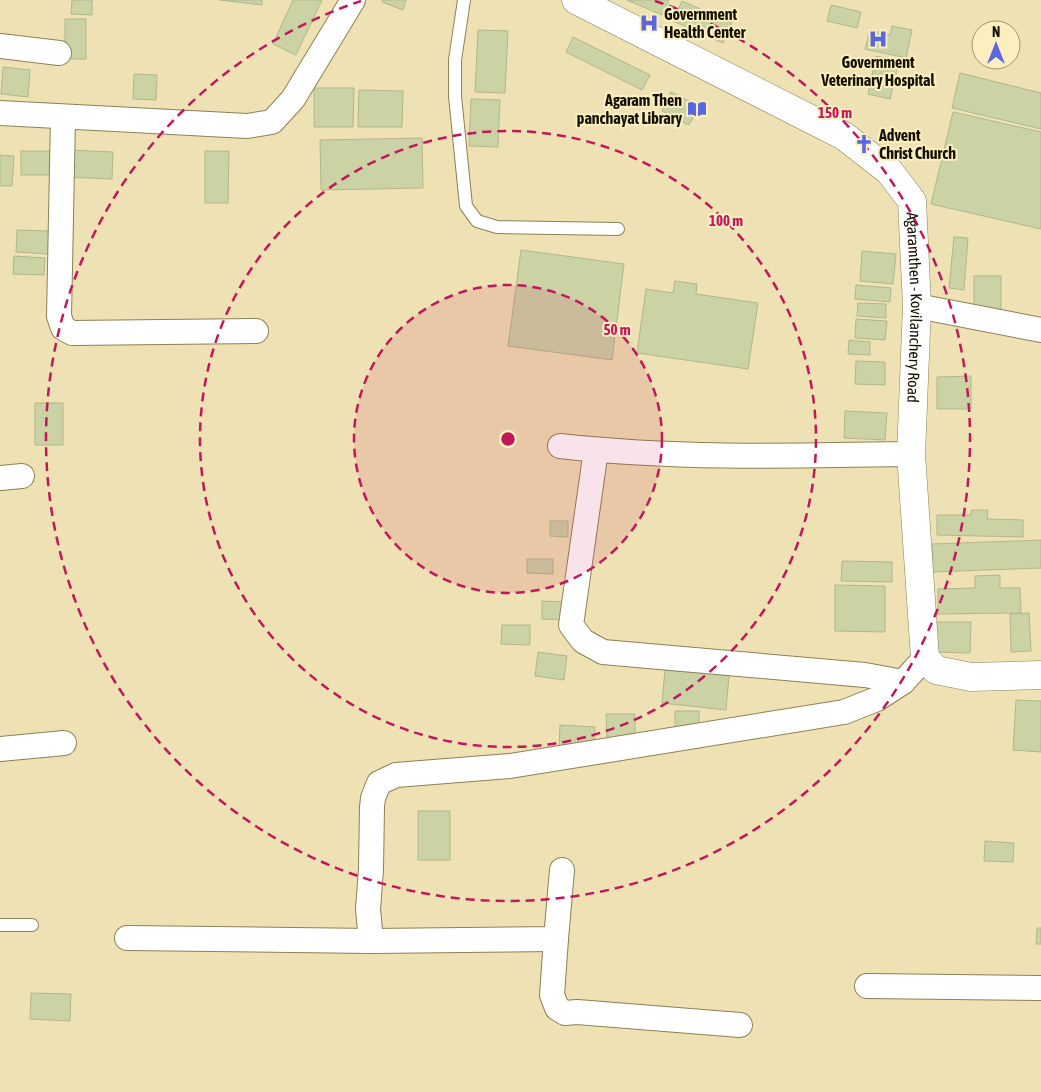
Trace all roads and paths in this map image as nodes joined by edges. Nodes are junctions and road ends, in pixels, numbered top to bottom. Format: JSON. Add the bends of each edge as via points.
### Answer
{"nodes":[{"id":1,"x":353,"y":0,"type":"edge"},
{"id":2,"x":464,"y":0,"type":"edge"},
{"id":3,"x":576,"y":0,"type":"edge"},
{"id":4,"x":609,"y":8,"type":"edge"},
{"id":5,"x":0,"y":46,"type":"edge"},
{"id":6,"x":59,"y":54,"type":"dead end"},
{"id":7,"x":0,"y":113,"type":"edge"},
{"id":8,"x":63,"y":118,"type":"junction"},
{"id":9,"x":618,"y":228,"type":"dead end"},
{"id":10,"x":917,"y":306,"type":"junction"},
{"id":11,"x":1041,"y":330,"type":"edge"},
{"id":12,"x":256,"y":331,"type":"dead end"},
{"id":13,"x":560,"y":446,"type":"dead end"},
{"id":14,"x":596,"y":450,"type":"junction"},
{"id":15,"x":911,"y":454,"type":"junction"},
{"id":16,"x":925,"y":658,"type":"junction"},
{"id":17,"x":1041,"y":675,"type":"edge"},
{"id":18,"x":903,"y":682,"type":"junction"},
{"id":19,"x":64,"y":743,"type":"dead end"},
{"id":20,"x":0,"y":749,"type":"edge"},
{"id":21,"x":562,"y":870,"type":"dead end"},
{"id":22,"x":0,"y":926,"type":"edge"},
{"id":23,"x":32,"y":926,"type":"dead end"},
{"id":24,"x":127,"y":938,"type":"dead end"},
{"id":25,"x":556,"y":939,"type":"junction"},
{"id":26,"x":372,"y":941,"type":"junction"},
{"id":27,"x":867,"y":986,"type":"dead end"},
{"id":28,"x":1041,"y":988,"type":"edge"},
{"id":29,"x":740,"y":1025,"type":"dead end"}],
"edges":[{"from":1,"to":8,"type":"street","via":[[293,99],[272,122],[247,126]]},
{"from":2,"to":9,"type":"lane","via":[[455,60],[455,96],[466,206],[477,221],[498,226]]},
{"from":3,"to":4,"type":"main road","name":"Agaramthen - Kovilanchery Road"},
{"from":4,"to":10,"type":"main road","name":"Agaramthen - Kovilanchery Road","via":[[844,136],[889,171],[912,201]]},
{"from":5,"to":6,"type":"street"},
{"from":7,"to":8,"type":"street"},
{"from":8,"to":12,"type":"street","via":[[59,316],[63,328],[72,334]]},
{"from":10,"to":11,"type":"street"},
{"from":10,"to":15,"type":"main road","name":"Agaramthen - Kovilanchery Road"},
{"from":13,"to":14,"type":"street"},
{"from":14,"to":15,"type":"street","via":[[760,456]]},
{"from":14,"to":18,"type":"street","via":[[571,625],[583,641],[603,652],[865,675]]},
{"from":15,"to":16,"type":"main road","name":"Agaramthen - Kovilanchery Road"},
{"from":16,"to":17,"type":"main road","via":[[936,670],[971,677]]},
{"from":16,"to":18,"type":"street"},
{"from":18,"to":26,"type":"street","via":[[877,699],[844,712],[510,766],[396,775],[379,783],[372,807],[368,910]]},
{"from":19,"to":20,"type":"street"},
{"from":21,"to":25,"type":"street"},
{"from":22,"to":23,"type":"lane"},
{"from":24,"to":26,"type":"street"},
{"from":25,"to":26,"type":"street"},
{"from":25,"to":29,"type":"street","via":[[552,995],[557,1008],[565,1013]]},
{"from":27,"to":28,"type":"street"}]}
